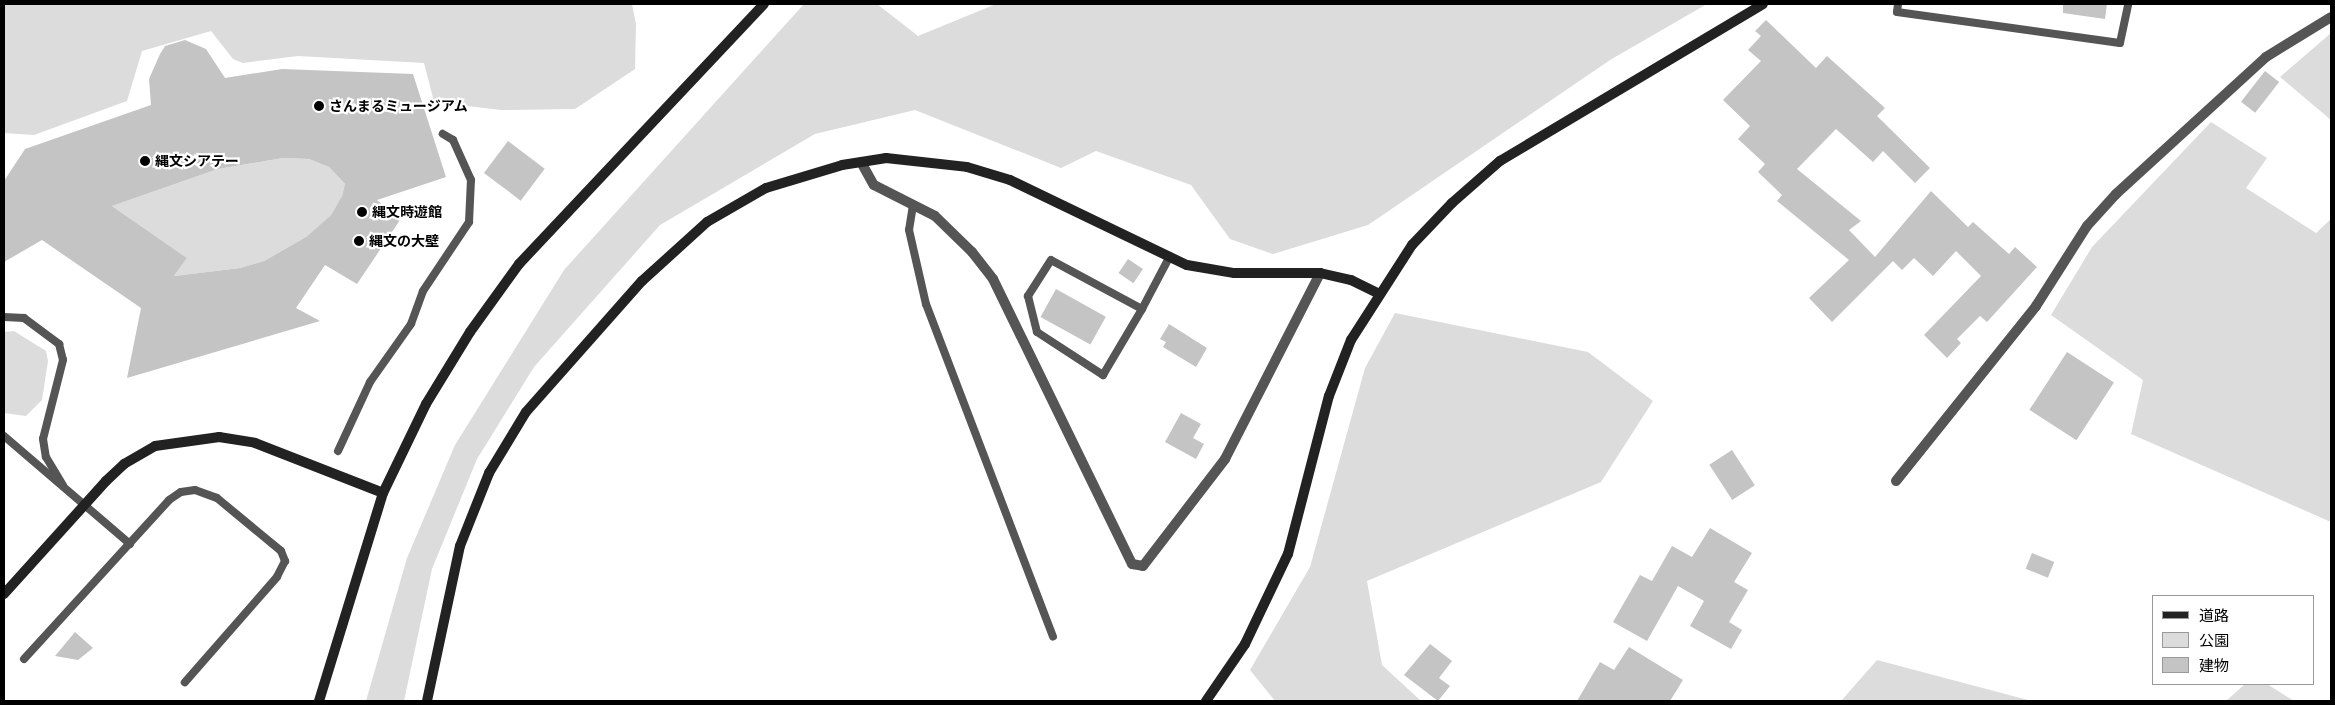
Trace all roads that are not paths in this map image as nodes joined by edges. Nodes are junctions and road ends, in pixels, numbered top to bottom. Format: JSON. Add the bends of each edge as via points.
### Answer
{"nodes":[{"id":1,"x":764,"y":4,"type":"edge"},
{"id":2,"x":1763,"y":4,"type":"edge"},
{"id":3,"x":1898,"y":4,"type":"edge"},
{"id":4,"x":2128,"y":4,"type":"edge"},
{"id":5,"x":2331,"y":17,"type":"edge"},
{"id":6,"x":444,"y":134,"type":"dead end"},
{"id":7,"x":861,"y":162,"type":"junction"},
{"id":8,"x":913,"y":205,"type":"junction"},
{"id":9,"x":1170,"y":256,"type":"junction"},
{"id":10,"x":1320,"y":273,"type":"junction"},
{"id":11,"x":1378,"y":293,"type":"junction"},
{"id":12,"x":1142,"y":309,"type":"junction"},
{"id":13,"x":4,"y":316,"type":"edge"},
{"id":14,"x":4,"y":438,"type":"edge"},
{"id":15,"x":338,"y":451,"type":"dead end"},
{"id":16,"x":1896,"y":481,"type":"dead end"},
{"id":17,"x":63,"y":485,"type":"junction"},
{"id":18,"x":383,"y":493,"type":"junction"},
{"id":19,"x":85,"y":503,"type":"junction"},
{"id":20,"x":130,"y":544,"type":"junction"},
{"id":21,"x":4,"y":594,"type":"edge"},
{"id":22,"x":1053,"y":637,"type":"dead end"},
{"id":23,"x":24,"y":659,"type":"dead end"},
{"id":24,"x":185,"y":682,"type":"dead end"},
{"id":25,"x":319,"y":701,"type":"edge"},
{"id":26,"x":427,"y":701,"type":"edge"},
{"id":27,"x":1206,"y":701,"type":"edge"}],
"edges":[{"from":1,"to":18,"type":"street","via":[[519,264],[470,332],[426,404]]},
{"from":2,"to":11,"type":"street","via":[[1500,161],[1452,203],[1412,245]]},
{"from":3,"to":4,"type":"lane","via":[[1897,12],[2120,43]]},
{"from":5,"to":16,"type":"street","via":[[2266,57],[2116,194],[2088,226],[2024,322]]},
{"from":6,"to":15,"type":"lane","via":[[453,140],[471,180],[469,222],[423,291],[411,324],[370,382]]},
{"from":7,"to":8,"type":"street","via":[[874,185]]},
{"from":7,"to":9,"type":"street","via":[[886,158],[958,166],[1010,180]]},
{"from":7,"to":26,"type":"street","via":[[766,188],[707,222],[642,280],[526,412],[489,473],[460,546]]},
{"from":8,"to":10,"type":"street","via":[[935,216],[972,252],[993,279],[1125,556],[1143,566],[1225,459]]},
{"from":8,"to":22,"type":"lane","via":[[909,230],[926,304]]},
{"from":9,"to":10,"type":"street","via":[[1187,265],[1234,273]]},
{"from":9,"to":12,"type":"lane"},
{"from":10,"to":11,"type":"street","via":[[1351,280]]},
{"from":11,"to":27,"type":"street","via":[[1351,340],[1329,396],[1288,554],[1245,644]]},
{"from":12,"to":12,"type":"lane","via":[[1103,375],[1038,332],[1028,296],[1051,260]]},
{"from":13,"to":17,"type":"lane","via":[[24,318],[59,344],[63,360],[43,439],[46,457]]},
{"from":14,"to":17,"type":"lane"},
{"from":17,"to":19,"type":"lane"},
{"from":18,"to":19,"type":"street","via":[[255,443],[219,437],[188,438],[155,446],[124,464]]},
{"from":18,"to":25,"type":"street"},
{"from":19,"to":20,"type":"lane"},
{"from":19,"to":21,"type":"street"},
{"from":20,"to":23,"type":"lane"},
{"from":20,"to":24,"type":"lane","via":[[170,500],[181,492],[195,490],[217,498],[281,551],[284,562],[277,577]]}]}
